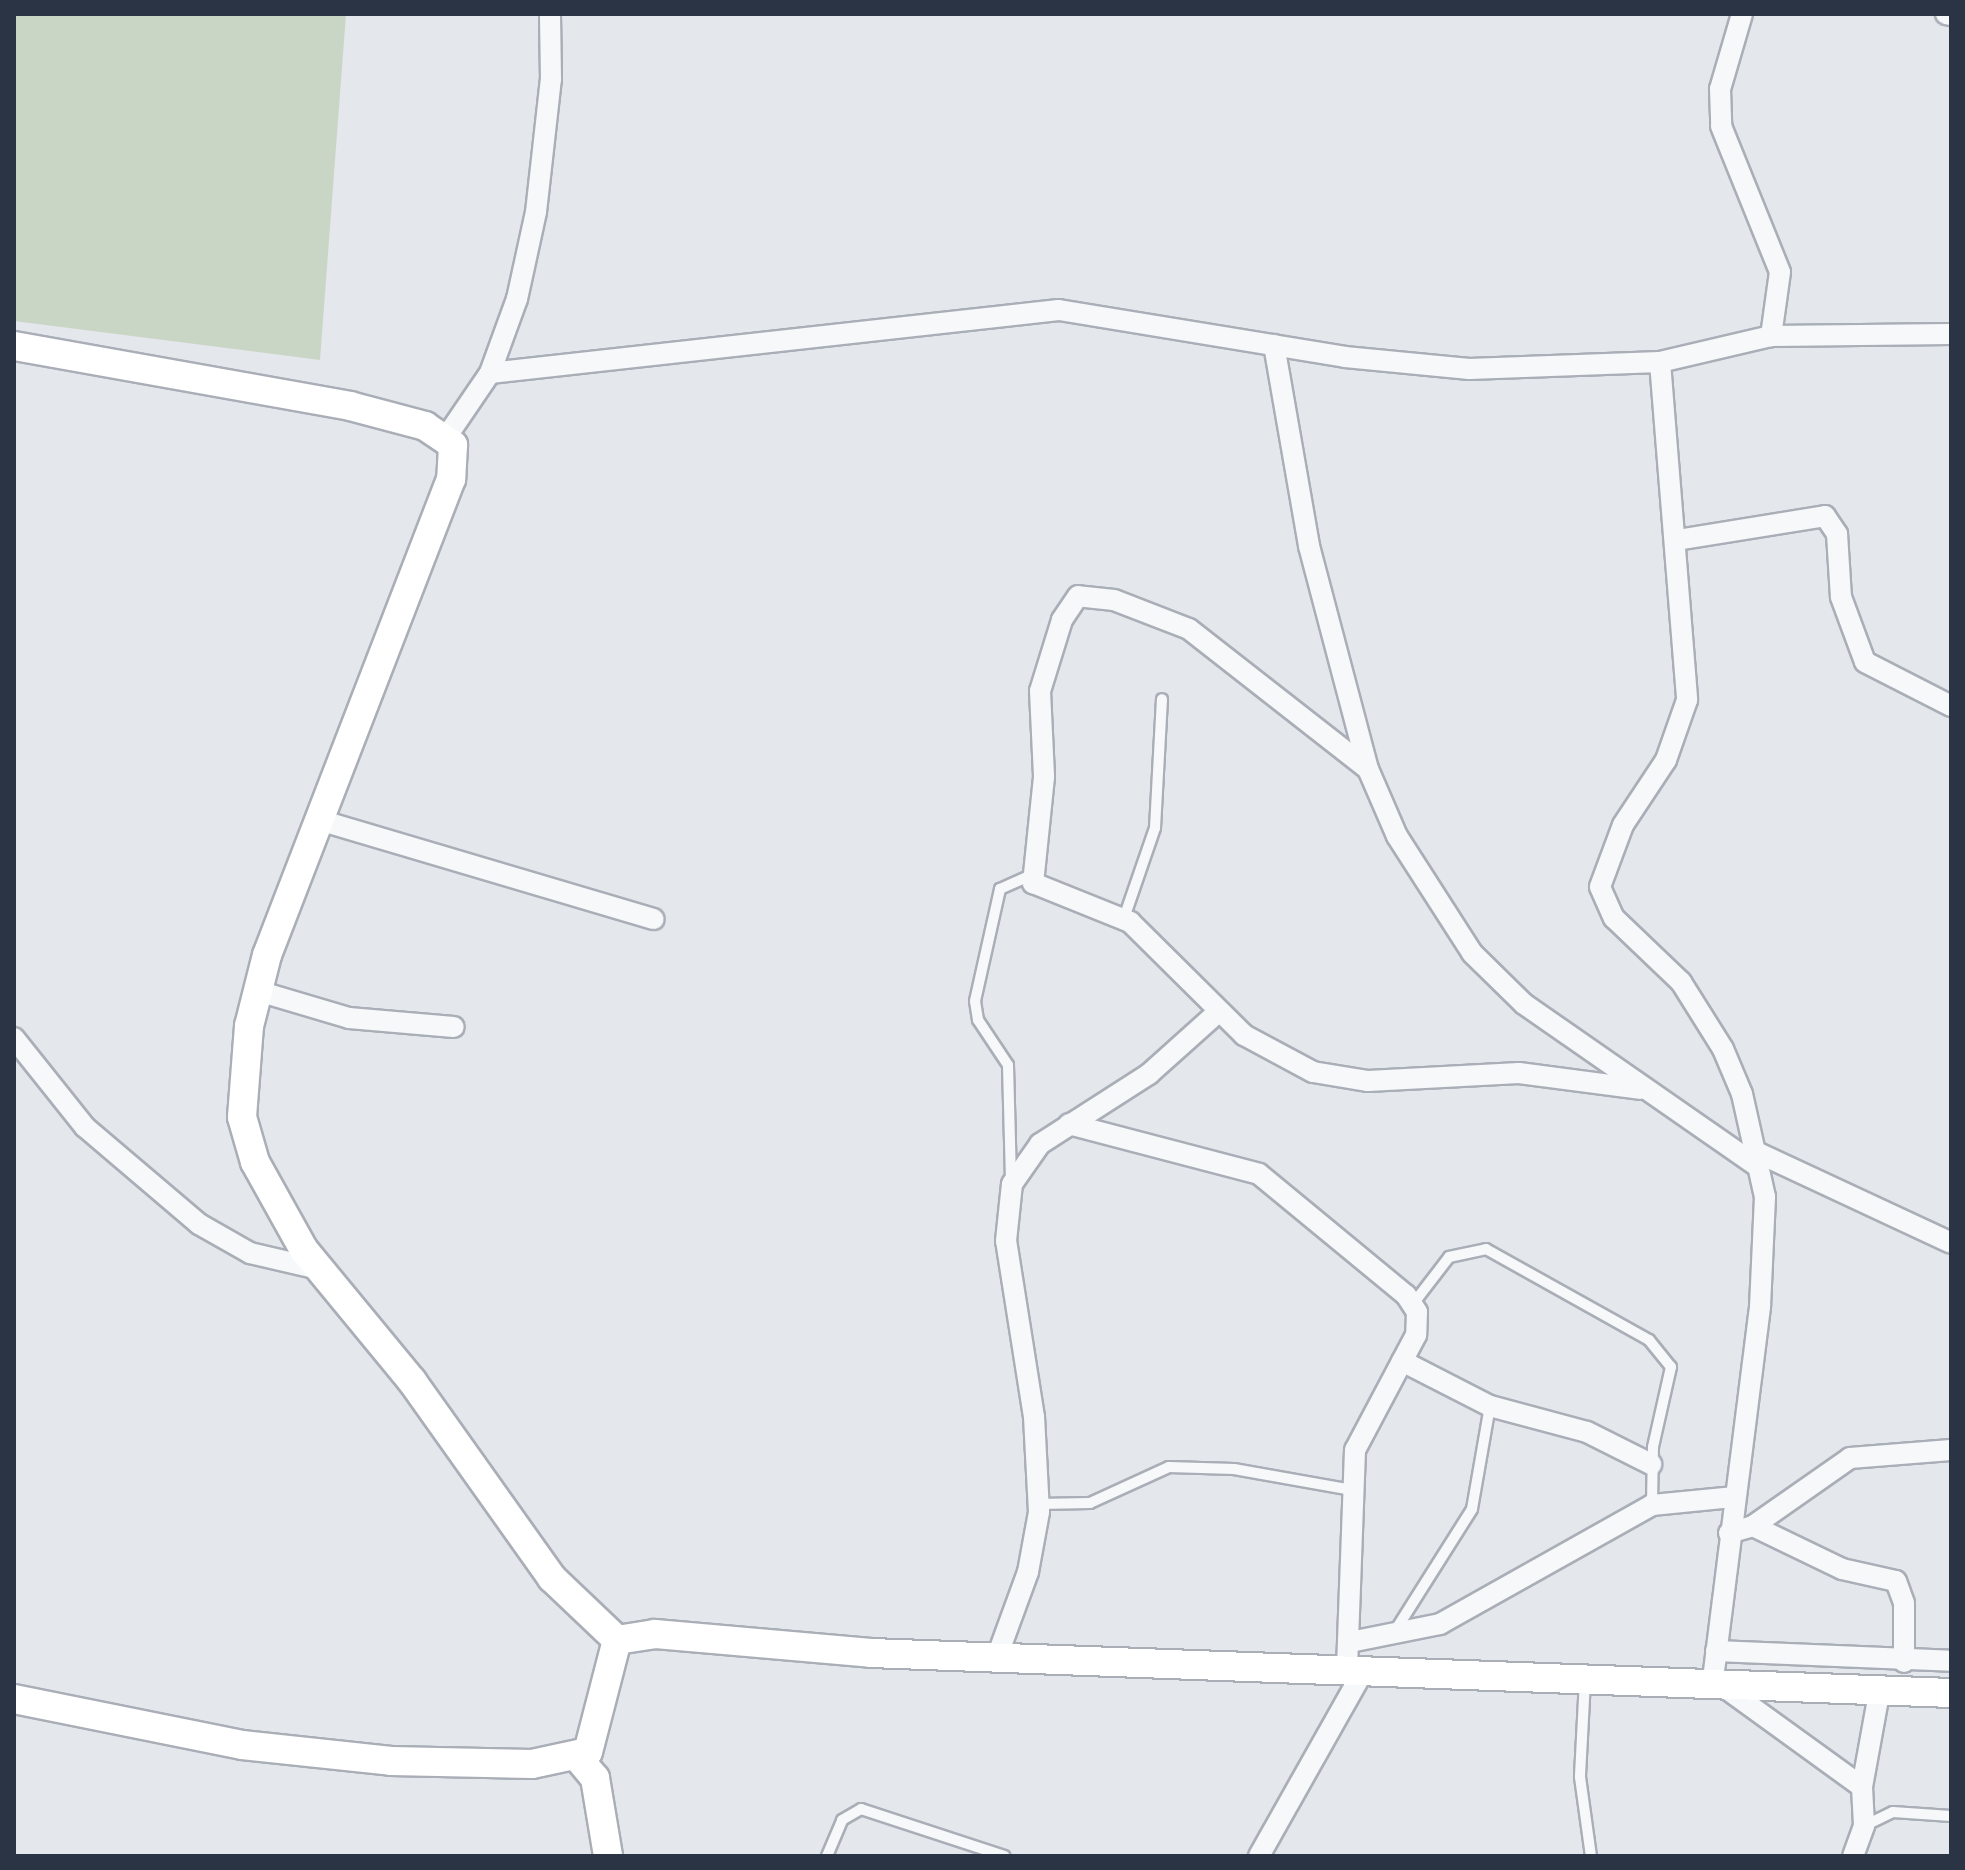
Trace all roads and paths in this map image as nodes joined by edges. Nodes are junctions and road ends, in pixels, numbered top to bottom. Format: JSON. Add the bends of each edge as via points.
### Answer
{"nodes":[{"id":1,"x":550,"y":14,"type":"edge"},
{"id":2,"x":1742,"y":14,"type":"edge"},
{"id":3,"x":1951,"y":334,"type":"edge"},
{"id":4,"x":1771,"y":336,"type":"junction"},
{"id":5,"x":1274,"y":345,"type":"junction"},
{"id":6,"x":14,"y":346,"type":"edge"},
{"id":7,"x":1660,"y":362,"type":"junction"},
{"id":8,"x":490,"y":373,"type":"junction"},
{"id":9,"x":447,"y":436,"type":"junction"},
{"id":10,"x":1677,"y":540,"type":"junction"},
{"id":11,"x":1162,"y":699,"type":"dead end"},
{"id":12,"x":1951,"y":706,"type":"edge"},
{"id":13,"x":1368,"y":769,"type":"junction"},
{"id":14,"x":319,"y":820,"type":"junction"},
{"id":15,"x":1031,"y":875,"type":"junction"},
{"id":16,"x":1124,"y":918,"type":"junction"},
{"id":17,"x":654,"y":919,"type":"dead end"},
{"id":18,"x":258,"y":991,"type":"junction"},
{"id":19,"x":1218,"y":1012,"type":"junction"},
{"id":20,"x":454,"y":1027,"type":"dead end"},
{"id":21,"x":14,"y":1038,"type":"edge"},
{"id":22,"x":1640,"y":1089,"type":"junction"},
{"id":23,"x":1069,"y":1124,"type":"junction"},
{"id":24,"x":1755,"y":1158,"type":"junction"},
{"id":25,"x":1012,"y":1184,"type":"junction"},
{"id":26,"x":1948,"y":1238,"type":"edge"},
{"id":27,"x":327,"y":1271,"type":"junction"},
{"id":28,"x":1412,"y":1305,"type":"junction"},
{"id":29,"x":1402,"y":1361,"type":"junction"},
{"id":30,"x":1490,"y":1406,"type":"junction"},
{"id":31,"x":1951,"y":1450,"type":"edge"},
{"id":32,"x":1651,"y":1464,"type":"junction"},
{"id":33,"x":1352,"y":1490,"type":"junction"},
{"id":34,"x":1733,"y":1497,"type":"junction"},
{"id":35,"x":1039,"y":1504,"type":"junction"},
{"id":36,"x":1652,"y":1505,"type":"junction"},
{"id":37,"x":1753,"y":1526,"type":"junction"},
{"id":38,"x":1729,"y":1533,"type":"junction"},
{"id":39,"x":1392,"y":1638,"type":"junction"},
{"id":40,"x":617,"y":1640,"type":"junction"},
{"id":41,"x":1716,"y":1651,"type":"junction"},
{"id":42,"x":998,"y":1654,"type":"junction"},
{"id":43,"x":1354,"y":1661,"type":"junction"},
{"id":44,"x":1951,"y":1661,"type":"edge"},
{"id":45,"x":1904,"y":1662,"type":"junction"},
{"id":46,"x":1585,"y":1677,"type":"junction"},
{"id":47,"x":1713,"y":1679,"type":"junction"},
{"id":48,"x":1879,"y":1693,"type":"junction"},
{"id":49,"x":1951,"y":1693,"type":"edge"},
{"id":50,"x":14,"y":1699,"type":"edge"},
{"id":51,"x":579,"y":1759,"type":"junction"},
{"id":52,"x":1862,"y":1787,"type":"junction"},
{"id":53,"x":1951,"y":1816,"type":"edge"},
{"id":54,"x":1864,"y":1826,"type":"junction"},
{"id":55,"x":608,"y":1856,"type":"edge"},
{"id":56,"x":827,"y":1856,"type":"edge"},
{"id":57,"x":1005,"y":1856,"type":"edge"},
{"id":58,"x":1259,"y":1856,"type":"edge"},
{"id":59,"x":1591,"y":1856,"type":"edge"},
{"id":60,"x":1853,"y":1856,"type":"edge"}],
"edges":[{"from":1,"to":8,"type":"street","via":[[551,79],[536,212]]},
{"from":2,"to":4,"type":"street","via":[[1720,89],[1721,126],[1780,272]]},
{"from":3,"to":4,"type":"street"},
{"from":4,"to":7,"type":"street"},
{"from":5,"to":7,"type":"street","via":[[1469,369]]},
{"from":5,"to":8,"type":"street","via":[[1059,310]]},
{"from":5,"to":13,"type":"street","via":[[1309,546]]},
{"from":6,"to":9,"type":"street","via":[[312,398]]},
{"from":7,"to":10,"type":"street"},
{"from":8,"to":9,"type":"street"},
{"from":9,"to":14,"type":"street","via":[[455,458],[451,479]]},
{"from":10,"to":12,"type":"street","via":[[1825,516],[1837,534],[1841,597],[1865,662]]},
{"from":10,"to":24,"type":"street","via":[[1687,700],[1666,760],[1623,825],[1600,887],[1614,918],[1681,982],[1705,1017],[1742,1094]]},
{"from":11,"to":16,"type":"lane","via":[[1155,828]]},
{"from":13,"to":15,"type":"street","via":[[1189,629],[1114,600],[1078,596],[1062,620],[1040,691],[1044,777]]},
{"from":13,"to":22,"type":"street","via":[[1397,836],[1472,953],[1524,1004]]},
{"from":14,"to":17,"type":"street"},
{"from":14,"to":18,"type":"street"},
{"from":15,"to":16,"type":"street","via":[[1037,887]]},
{"from":15,"to":25,"type":"lane","via":[[1000,889],[975,1001],[978,1020],[1008,1065]]},
{"from":16,"to":19,"type":"street"},
{"from":18,"to":20,"type":"street","via":[[349,1018]]},
{"from":18,"to":27,"type":"street","via":[[242,1117],[255,1162],[304,1250]]},
{"from":19,"to":22,"type":"street","via":[[1281,1059],[1341,1078],[1519,1073]]},
{"from":19,"to":23,"type":"street","via":[[1149,1074]]},
{"from":21,"to":27,"type":"street","via":[[85,1127],[199,1224],[250,1253]]},
{"from":22,"to":24,"type":"street"},
{"from":23,"to":25,"type":"street","via":[[1040,1144]]},
{"from":23,"to":28,"type":"street","via":[[1259,1174]]},
{"from":24,"to":26,"type":"street"},
{"from":24,"to":34,"type":"street","via":[[1766,1247]]},
{"from":25,"to":35,"type":"street","via":[[1006,1241],[1034,1417]]},
{"from":27,"to":40,"type":"street","via":[[552,1578]]},
{"from":28,"to":29,"type":"street","via":[[1416,1335]]},
{"from":28,"to":32,"type":"lane","via":[[1449,1257],[1486,1249],[1649,1340],[1671,1367]]},
{"from":29,"to":30,"type":"street"},
{"from":29,"to":33,"type":"street","via":[[1355,1450]]},
{"from":30,"to":32,"type":"street","via":[[1587,1432]]},
{"from":30,"to":39,"type":"lane","via":[[1472,1509]]},
{"from":31,"to":37,"type":"street","via":[[1850,1458]]},
{"from":32,"to":36,"type":"lane"},
{"from":33,"to":35,"type":"lane","via":[[1234,1469],[1169,1467],[1090,1503]]},
{"from":33,"to":43,"type":"street"},
{"from":34,"to":36,"type":"street"},
{"from":34,"to":38,"type":"street"},
{"from":35,"to":42,"type":"street","via":[[1028,1572]]},
{"from":36,"to":39,"type":"street","via":[[1496,1597]]},
{"from":37,"to":38,"type":"street"},
{"from":37,"to":45,"type":"street","via":[[1842,1569],[1896,1581],[1904,1603]]},
{"from":38,"to":41,"type":"street"},
{"from":39,"to":43,"type":"street"},
{"from":40,"to":42,"type":"street","via":[[680,1635],[871,1653]]},
{"from":40,"to":51,"type":"street","via":[[591,1746]]},
{"from":41,"to":45,"type":"street"},
{"from":41,"to":47,"type":"street"},
{"from":42,"to":43,"type":"street"},
{"from":43,"to":46,"type":"street"},
{"from":43,"to":58,"type":"street"},
{"from":44,"to":45,"type":"street"},
{"from":46,"to":47,"type":"street"},
{"from":46,"to":59,"type":"lane","via":[[1580,1777]]},
{"from":47,"to":48,"type":"street"},
{"from":47,"to":52,"type":"street"},
{"from":48,"to":49,"type":"street"},
{"from":48,"to":52,"type":"street"},
{"from":50,"to":51,"type":"street","via":[[316,1753],[391,1761]]},
{"from":51,"to":55,"type":"street","via":[[595,1778]]},
{"from":52,"to":54,"type":"street"},
{"from":53,"to":54,"type":"lane","via":[[1893,1812]]},
{"from":54,"to":60,"type":"street"},
{"from":56,"to":57,"type":"lane","via":[[842,1820],[861,1809]]}]}
